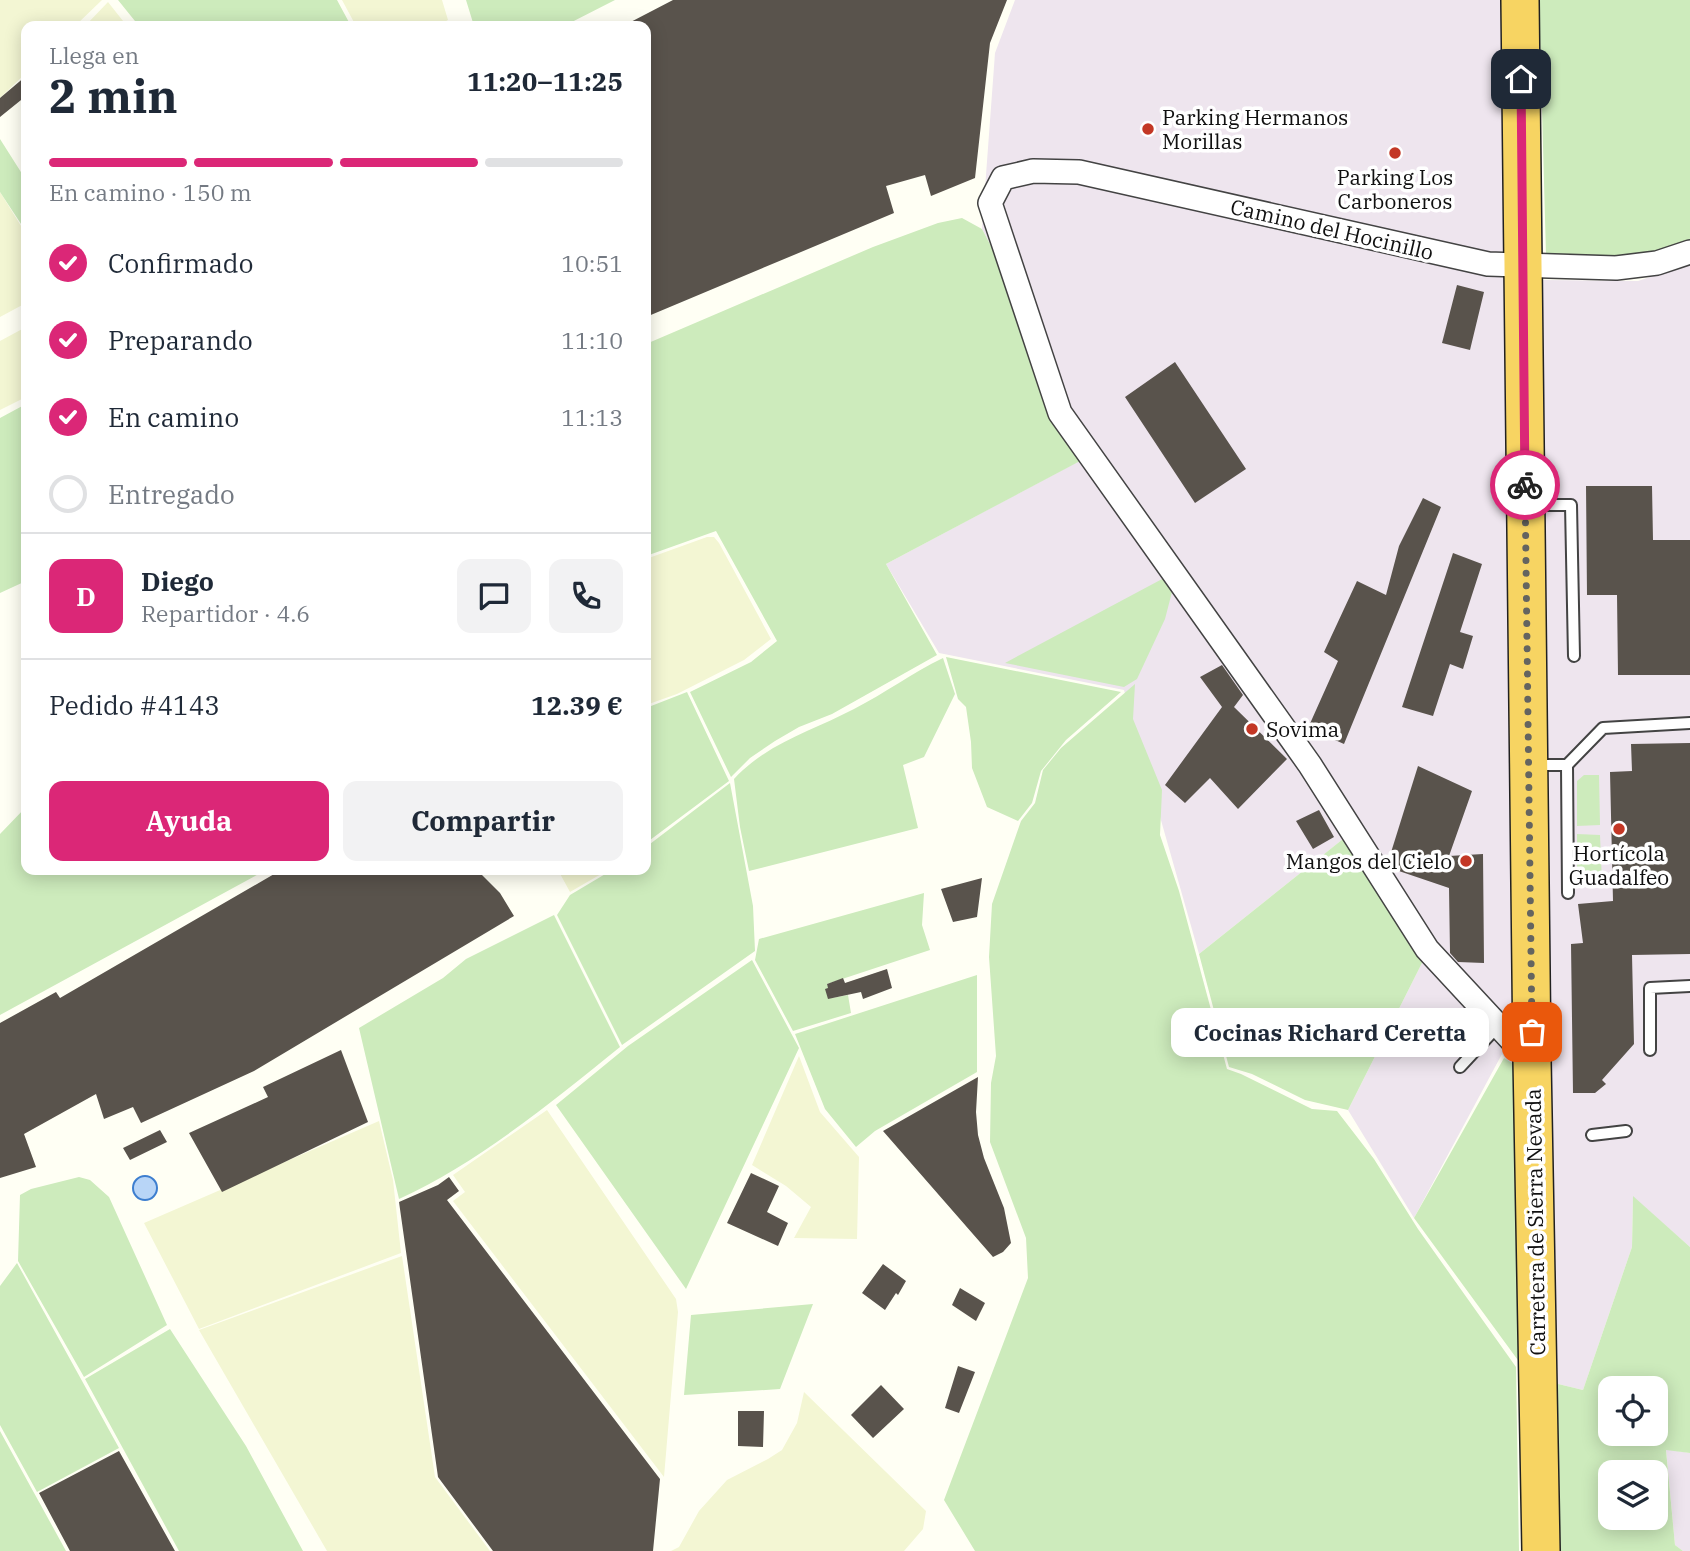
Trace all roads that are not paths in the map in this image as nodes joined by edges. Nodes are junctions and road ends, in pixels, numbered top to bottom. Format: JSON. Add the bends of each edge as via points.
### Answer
{"nodes":[{"id":1,"x":1520,"y":0,"type":"edge"},
{"id":2,"x":1690,"y":252,"type":"edge"},
{"id":3,"x":1523,"y":264,"type":"junction"},
{"id":4,"x":1526,"y":505,"type":"junction"},
{"id":5,"x":1574,"y":656,"type":"dead end"},
{"id":6,"x":1690,"y":723,"type":"edge"},
{"id":7,"x":1529,"y":765,"type":"junction"},
{"id":8,"x":1567,"y":765,"type":"junction"},
{"id":9,"x":1568,"y":893,"type":"dead end"},
{"id":10,"x":1690,"y":986,"type":"edge"},
{"id":11,"x":1498,"y":1027,"type":"junction"},
{"id":12,"x":1650,"y":1050,"type":"dead end"},
{"id":13,"x":1532,"y":1059,"type":"junction"},
{"id":14,"x":1460,"y":1067,"type":"dead end"},
{"id":15,"x":1626,"y":1131,"type":"dead end"},
{"id":16,"x":1592,"y":1135,"type":"dead end"},
{"id":17,"x":1541,"y":1551,"type":"edge"}],
"edges":[{"from":1,"to":3,"type":"highway","name":"Carretera de Sierra Nevada"},
{"from":2,"to":3,"type":"street","name":"Camino del Hocinillo","via":[[1657,263],[1616,268]]},
{"from":3,"to":4,"type":"highway","name":"Carretera de Sierra Nevada"},
{"from":3,"to":11,"type":"street","name":"Camino del Hocinillo","via":[[1488,264],[1079,172],[1033,172],[1003,178],[990,203],[1060,413],[1310,765],[1427,949]]},
{"from":4,"to":5,"type":"lane","via":[[1571,505]]},
{"from":4,"to":7,"type":"highway","name":"Carretera de Sierra Nevada"},
{"from":6,"to":8,"type":"lane","via":[[1603,728]]},
{"from":7,"to":8,"type":"lane"},
{"from":7,"to":13,"type":"highway","name":"Carretera de Sierra Nevada"},
{"from":8,"to":9,"type":"lane"},
{"from":10,"to":12,"type":"lane","via":[[1650,988]]},
{"from":11,"to":13,"type":"street"},
{"from":11,"to":14,"type":"lane"},
{"from":13,"to":17,"type":"highway","name":"Carretera de Sierra Nevada"},
{"from":15,"to":16,"type":"lane"}]}
